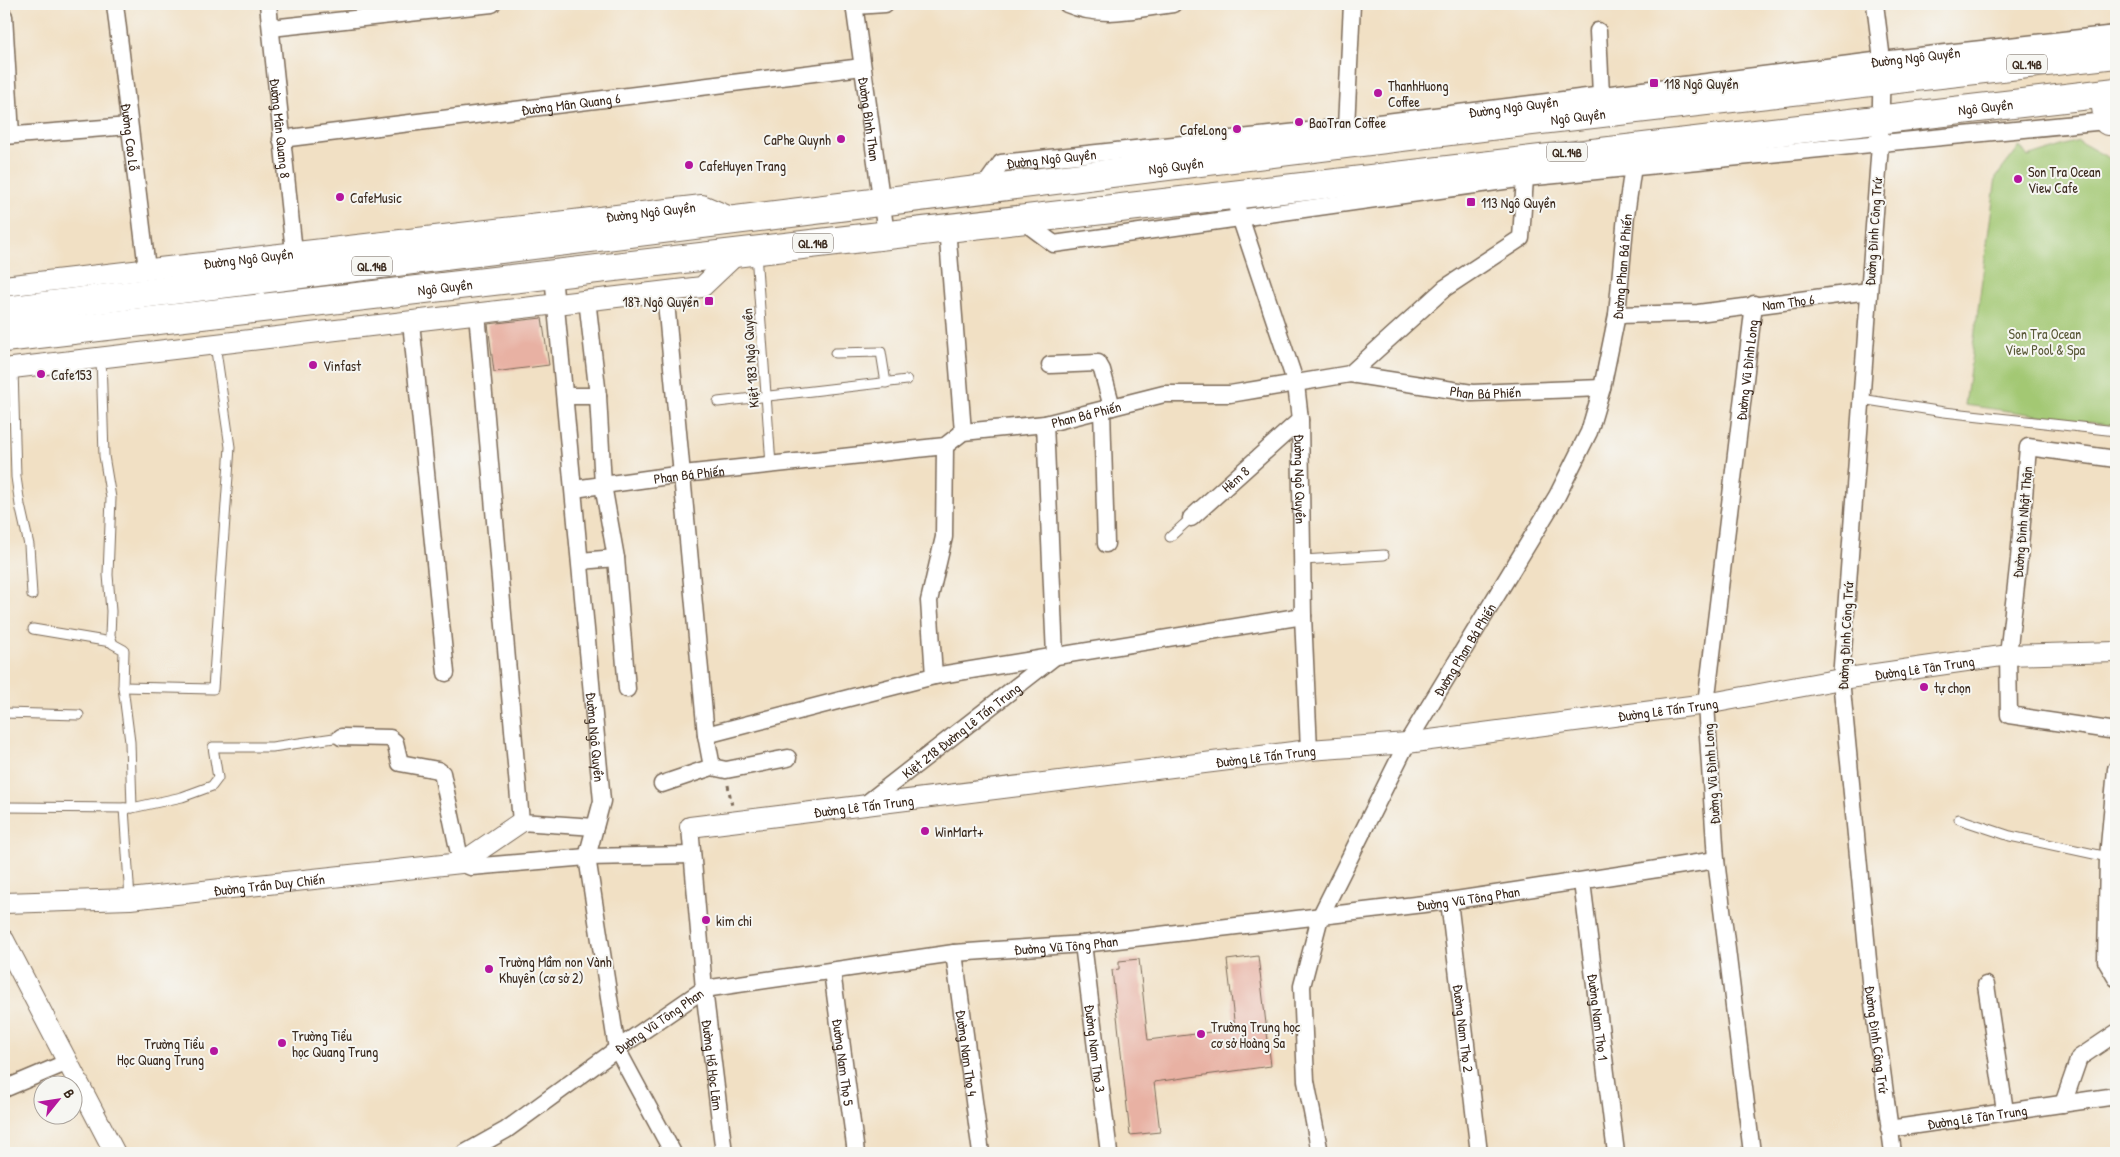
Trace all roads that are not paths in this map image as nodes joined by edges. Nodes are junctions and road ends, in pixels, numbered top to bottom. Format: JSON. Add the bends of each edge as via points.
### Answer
{"nodes":[{"id":1,"x":6,"y":4,"type":"edge"},
{"id":2,"x":115,"y":4,"type":"edge"},
{"id":3,"x":268,"y":4,"type":"edge"},
{"id":4,"x":492,"y":4,"type":"edge"},
{"id":5,"x":885,"y":4,"type":"edge"},
{"id":6,"x":1067,"y":4,"type":"edge"},
{"id":7,"x":1173,"y":4,"type":"edge"},
{"id":8,"x":1352,"y":4,"type":"edge"},
{"id":9,"x":1876,"y":4,"type":"edge"},
{"id":10,"x":854,"y":5,"type":"edge"},
{"id":11,"x":4,"y":14,"type":"edge"},
{"id":12,"x":271,"y":28,"type":"junction"},
{"id":13,"x":1598,"y":31,"type":"dead end"},
{"id":14,"x":2116,"y":34,"type":"edge"},
{"id":15,"x":2116,"y":54,"type":"edge"},
{"id":16,"x":862,"y":67,"type":"junction"},
{"id":17,"x":1882,"y":70,"type":"junction"},
{"id":18,"x":2110,"y":93,"type":"edge"},
{"id":19,"x":1601,"y":95,"type":"junction"},
{"id":20,"x":2112,"y":120,"type":"edge"},
{"id":21,"x":128,"y":126,"type":"junction"},
{"id":22,"x":1346,"y":127,"type":"junction"},
{"id":23,"x":1881,"y":130,"type":"junction"},
{"id":24,"x":7,"y":136,"type":"edge"},
{"id":25,"x":281,"y":139,"type":"junction"},
{"id":26,"x":1635,"y":156,"type":"junction"},
{"id":27,"x":1525,"y":178,"type":"junction"},
{"id":28,"x":981,"y":191,"type":"junction"},
{"id":29,"x":1232,"y":192,"type":"junction"},
{"id":30,"x":882,"y":203,"type":"junction"},
{"id":31,"x":1019,"y":218,"type":"junction"},
{"id":32,"x":1241,"y":218,"type":"junction"},
{"id":33,"x":740,"y":221,"type":"junction"},
{"id":34,"x":947,"y":227,"type":"junction"},
{"id":35,"x":886,"y":234,"type":"junction"},
{"id":36,"x":747,"y":251,"type":"junction"},
{"id":37,"x":294,"y":252,"type":"junction"},
{"id":38,"x":147,"y":269,"type":"junction"},
{"id":39,"x":553,"y":275,"type":"junction"},
{"id":40,"x":4,"y":286,"type":"edge"},
{"id":41,"x":665,"y":290,"type":"junction"},
{"id":42,"x":1869,"y":290,"type":"junction"},
{"id":43,"x":587,"y":300,"type":"junction"},
{"id":44,"x":556,"y":303,"type":"junction"},
{"id":45,"x":1754,"y":304,"type":"junction"},
{"id":46,"x":4,"y":311,"type":"edge"},
{"id":47,"x":477,"y":313,"type":"junction"},
{"id":48,"x":1617,"y":315,"type":"junction"},
{"id":49,"x":411,"y":322,"type":"junction"},
{"id":50,"x":4,"y":338,"type":"edge"},
{"id":51,"x":215,"y":344,"type":"junction"},
{"id":52,"x":834,"y":353,"type":"dead end"},
{"id":53,"x":101,"y":357,"type":"junction"},
{"id":54,"x":1050,"y":365,"type":"dead end"},
{"id":55,"x":9,"y":368,"type":"edge"},
{"id":56,"x":1350,"y":374,"type":"junction"},
{"id":57,"x":907,"y":380,"type":"dead end"},
{"id":58,"x":886,"y":383,"type":"junction"},
{"id":59,"x":1296,"y":384,"type":"junction"},
{"id":60,"x":1602,"y":388,"type":"junction"},
{"id":61,"x":565,"y":396,"type":"junction"},
{"id":62,"x":598,"y":396,"type":"junction"},
{"id":63,"x":766,"y":398,"type":"junction"},
{"id":64,"x":1861,"y":399,"type":"junction"},
{"id":65,"x":718,"y":402,"type":"dead end"},
{"id":66,"x":1107,"y":409,"type":"junction"},
{"id":67,"x":1300,"y":420,"type":"junction"},
{"id":68,"x":1045,"y":424,"type":"junction"},
{"id":69,"x":2116,"y":431,"type":"edge"},
{"id":70,"x":963,"y":432,"type":"junction"},
{"id":71,"x":945,"y":446,"type":"junction"},
{"id":72,"x":2116,"y":459,"type":"edge"},
{"id":73,"x":771,"y":465,"type":"junction"},
{"id":74,"x":683,"y":474,"type":"junction"},
{"id":75,"x":603,"y":485,"type":"junction"},
{"id":76,"x":574,"y":489,"type":"junction"},
{"id":77,"x":1191,"y":518,"type":"joint"},
{"id":78,"x":1170,"y":537,"type":"dead end"},
{"id":79,"x":1106,"y":544,"type":"dead end"},
{"id":80,"x":1384,"y":555,"type":"dead end"},
{"id":81,"x":616,"y":558,"type":"junction"},
{"id":82,"x":1303,"y":560,"type":"junction"},
{"id":83,"x":580,"y":561,"type":"junction"},
{"id":84,"x":32,"y":595,"type":"dead end"},
{"id":85,"x":1303,"y":616,"type":"junction"},
{"id":86,"x":33,"y":629,"type":"dead end"},
{"id":87,"x":112,"y":642,"type":"junction"},
{"id":88,"x":2116,"y":652,"type":"edge"},
{"id":89,"x":2008,"y":655,"type":"junction"},
{"id":90,"x":1055,"y":656,"type":"junction"},
{"id":91,"x":446,"y":673,"type":"dead end"},
{"id":92,"x":934,"y":676,"type":"junction"},
{"id":93,"x":1841,"y":680,"type":"junction"},
{"id":94,"x":123,"y":686,"type":"junction"},
{"id":95,"x":626,"y":689,"type":"dead end"},
{"id":96,"x":1706,"y":704,"type":"junction"},
{"id":97,"x":4,"y":713,"type":"edge"},
{"id":98,"x":79,"y":715,"type":"dead end"},
{"id":99,"x":2116,"y":732,"type":"edge"},
{"id":100,"x":706,"y":735,"type":"junction"},
{"id":101,"x":341,"y":736,"type":"joint"},
{"id":102,"x":1407,"y":743,"type":"junction"},
{"id":103,"x":1309,"y":750,"type":"junction"},
{"id":104,"x":788,"y":758,"type":"dead end"},
{"id":105,"x":719,"y":768,"type":"junction"},
{"id":106,"x":2116,"y":769,"type":"edge"},
{"id":107,"x":662,"y":784,"type":"dead end"},
{"id":108,"x":867,"y":803,"type":"junction"},
{"id":109,"x":4,"y":807,"type":"edge"},
{"id":110,"x":128,"y":808,"type":"junction"},
{"id":111,"x":1959,"y":819,"type":"dead end"},
{"id":112,"x":521,"y":822,"type":"junction"},
{"id":113,"x":595,"y":827,"type":"junction"},
{"id":114,"x":690,"y":827,"type":"joint"},
{"id":115,"x":692,"y":855,"type":"junction"},
{"id":116,"x":587,"y":857,"type":"junction"},
{"id":117,"x":2108,"y":858,"type":"junction"},
{"id":118,"x":1716,"y":860,"type":"junction"},
{"id":119,"x":461,"y":864,"type":"junction"},
{"id":120,"x":1582,"y":882,"type":"junction"},
{"id":121,"x":130,"y":899,"type":"junction"},
{"id":122,"x":1449,"y":901,"type":"junction"},
{"id":123,"x":4,"y":903,"type":"edge"},
{"id":124,"x":1320,"y":917,"type":"junction"},
{"id":125,"x":4,"y":940,"type":"edge"},
{"id":126,"x":1083,"y":944,"type":"junction"},
{"id":127,"x":954,"y":953,"type":"junction"},
{"id":128,"x":832,"y":971,"type":"junction"},
{"id":129,"x":2116,"y":978,"type":"edge"},
{"id":130,"x":1986,"y":985,"type":"dead end"},
{"id":131,"x":704,"y":989,"type":"junction"},
{"id":132,"x":2116,"y":1033,"type":"edge"},
{"id":133,"x":617,"y":1049,"type":"junction"},
{"id":134,"x":68,"y":1062,"type":"junction"},
{"id":135,"x":4,"y":1089,"type":"edge"},
{"id":136,"x":2116,"y":1096,"type":"edge"},
{"id":137,"x":2063,"y":1104,"type":"junction"},
{"id":138,"x":2005,"y":1112,"type":"junction"},
{"id":139,"x":1889,"y":1129,"type":"junction"},
{"id":140,"x":114,"y":1153,"type":"edge"},
{"id":141,"x":465,"y":1153,"type":"edge"},
{"id":142,"x":673,"y":1153,"type":"edge"},
{"id":143,"x":724,"y":1153,"type":"edge"},
{"id":144,"x":856,"y":1153,"type":"edge"},
{"id":145,"x":981,"y":1153,"type":"edge"},
{"id":146,"x":1109,"y":1153,"type":"edge"},
{"id":147,"x":1320,"y":1153,"type":"edge"},
{"id":148,"x":1479,"y":1153,"type":"edge"},
{"id":149,"x":1616,"y":1153,"type":"edge"},
{"id":150,"x":1752,"y":1153,"type":"edge"},
{"id":151,"x":1892,"y":1153,"type":"edge"}],
"edges":[{"from":1,"to":11,"type":"street"},
{"from":2,"to":21,"type":"street","name":"Đường Cao Lỗ"},
{"from":3,"to":12,"type":"street","name":"Đường Mân Quang 8"},
{"from":4,"to":12,"type":"street"},
{"from":5,"to":10,"type":"street"},
{"from":6,"to":7,"type":"street","via":[[1082,10],[1107,13]]},
{"from":8,"to":22,"type":"street"},
{"from":9,"to":17,"type":"street","name":"Đường Đinh Công Trứ"},
{"from":10,"to":16,"type":"street","name":"Đường Bình Than"},
{"from":11,"to":24,"type":"street"},
{"from":12,"to":25,"type":"street","name":"Đường Mân Quang 8"},
{"from":13,"to":19,"type":"street"},
{"from":14,"to":17,"type":"street","name":"Đường Ngô Quyền"},
{"from":15,"to":17,"type":"highway","name":"Ngô Quyền","number":"QL.14B"},
{"from":16,"to":25,"type":"street","name":"Đường Mân Quang 6"},
{"from":16,"to":30,"type":"street","name":"Đường Bình Than"},
{"from":17,"to":19,"type":"street","name":"Đường Ngô Quyền"},
{"from":17,"to":23,"type":"street","name":"Đường Đinh Công Trứ"},
{"from":17,"to":28,"type":"highway","name":"Ngô Quyền","number":"QL.14B","via":[[1498,126]]},
{"from":18,"to":20,"type":"highway"},
{"from":18,"to":23,"type":"highway","name":"Ngô Quyền","number":"QL.14B"},
{"from":19,"to":22,"type":"street","name":"Đường Ngô Quyền"},
{"from":20,"to":23,"type":"street"},
{"from":21,"to":24,"type":"street"},
{"from":21,"to":38,"type":"street","name":"Đường Cao Lỗ"},
{"from":22,"to":28,"type":"street","name":"Đường Ngô Quyền","via":[[1000,163]]},
{"from":23,"to":26,"type":"highway","name":"Ngô Quyền","number":"QL.14B"},
{"from":23,"to":42,"type":"street","name":"Đường Đinh Công Trứ"},
{"from":25,"to":37,"type":"street","name":"Đường Mân Quang 8"},
{"from":26,"to":27,"type":"street"},
{"from":26,"to":29,"type":"highway","name":"Ngô Quyền","number":"QL.14B"},
{"from":26,"to":48,"type":"street","name":"Đường Phan Bá Phiến"},
{"from":27,"to":32,"type":"street"},
{"from":27,"to":56,"type":"street","via":[[1521,238],[1445,288]]},
{"from":28,"to":30,"type":"highway","number":"QL.14B"},
{"from":29,"to":31,"type":"highway","name":"Ngô Quyền","number":"QL.14B"},
{"from":29,"to":32,"type":"street","name":"Đường Ngô Quyền"},
{"from":30,"to":33,"type":"highway","number":"QL.14B"},
{"from":30,"to":35,"type":"street","name":"Đường Bình Than"},
{"from":31,"to":32,"type":"street","via":[[1054,244]]},
{"from":31,"to":34,"type":"highway","number":"QL.14B"},
{"from":32,"to":59,"type":"street","name":"Đường Ngô Quyền"},
{"from":33,"to":37,"type":"street","name":"Đường Ngô Quyền","via":[[702,205]]},
{"from":33,"to":46,"type":"highway","number":"QL.14B"},
{"from":34,"to":35,"type":"highway","number":"QL.14B"},
{"from":34,"to":70,"type":"street"},
{"from":35,"to":36,"type":"highway","name":"Ngô Quyền","number":"QL.14B"},
{"from":36,"to":39,"type":"highway","name":"Ngô Quyền","number":"QL.14B"},
{"from":36,"to":41,"type":"street","via":[[702,286]]},
{"from":36,"to":63,"type":"lane","name":"Kiệt 183 Ngô Quyền"},
{"from":37,"to":38,"type":"street","name":"Đường Ngô Quyền"},
{"from":38,"to":40,"type":"street","name":"Đường Ngô Quyền"},
{"from":39,"to":44,"type":"street","name":"Đường Ngô Quyền"},
{"from":39,"to":50,"type":"highway","name":"Ngô Quyền","number":"QL.14B"},
{"from":41,"to":43,"type":"street"},
{"from":41,"to":74,"type":"street"},
{"from":42,"to":45,"type":"street","name":"Nam Thọ 6"},
{"from":42,"to":64,"type":"street","name":"Đường Đinh Công Trứ"},
{"from":43,"to":44,"type":"street"},
{"from":43,"to":62,"type":"street"},
{"from":44,"to":47,"type":"street"},
{"from":44,"to":61,"type":"street","name":"Đường Ngô Quyền"},
{"from":45,"to":48,"type":"street","name":"Nam Thọ 6","via":[[1677,315]]},
{"from":45,"to":96,"type":"street","name":"Đường Vũ Đình Long"},
{"from":47,"to":49,"type":"street"},
{"from":47,"to":112,"type":"street"},
{"from":48,"to":60,"type":"street","name":"Đường Phan Bá Phiến"},
{"from":49,"to":51,"type":"street"},
{"from":49,"to":91,"type":"street"},
{"from":51,"to":53,"type":"street"},
{"from":51,"to":94,"type":"lane","via":[[230,447],[213,689]]},
{"from":52,"to":58,"type":"lane","via":[[881,352]]},
{"from":53,"to":55,"type":"street"},
{"from":53,"to":87,"type":"lane","via":[[104,456],[111,498],[108,575]]},
{"from":54,"to":66,"type":"street","via":[[1098,363],[1102,370]]},
{"from":55,"to":84,"type":"lane","via":[[16,477],[30,545]]},
{"from":56,"to":59,"type":"street","name":"Phan Bá Phiến"},
{"from":56,"to":60,"type":"street","name":"Phan Bá Phiến","via":[[1472,393]]},
{"from":57,"to":58,"type":"lane"},
{"from":58,"to":63,"type":"lane"},
{"from":59,"to":66,"type":"street","name":"Phan Bá Phiến","via":[[1230,394],[1164,394]]},
{"from":59,"to":67,"type":"street","name":"Đường Ngô Quyền"},
{"from":60,"to":102,"type":"street","name":"Đường Phan Bá Phiến","via":[[1589,432],[1557,496]]},
{"from":61,"to":62,"type":"street"},
{"from":61,"to":76,"type":"street","name":"Đường Ngô Quyền"},
{"from":62,"to":75,"type":"street"},
{"from":63,"to":65,"type":"lane"},
{"from":63,"to":73,"type":"lane","name":"Kiệt 183 Ngô Quyền"},
{"from":64,"to":69,"type":"lane","via":[[1944,412]]},
{"from":64,"to":93,"type":"street","name":"Đường Đinh Công Trứ"},
{"from":66,"to":68,"type":"street","name":"Phan Bá Phiến"},
{"from":66,"to":79,"type":"street"},
{"from":67,"to":77,"type":"street","name":"Hẻm 8"},
{"from":67,"to":82,"type":"street","name":"Đường Ngô Quyền"},
{"from":68,"to":70,"type":"street","name":"Phan Bá Phiến"},
{"from":68,"to":90,"type":"street"},
{"from":70,"to":71,"type":"street"},
{"from":71,"to":73,"type":"street","name":"Phan Bá Phiến"},
{"from":71,"to":92,"type":"street","via":[[944,537],[929,601]]},
{"from":72,"to":89,"type":"street","name":"Đường Đinh Nhật Thận","via":[[2028,447]]},
{"from":73,"to":74,"type":"street","name":"Phan Bá Phiến"},
{"from":74,"to":75,"type":"street","name":"Phan Bá Phiến"},
{"from":74,"to":100,"type":"street"},
{"from":75,"to":76,"type":"street","name":"Phan Bá Phiến"},
{"from":75,"to":81,"type":"street"},
{"from":76,"to":83,"type":"street","name":"Đường Ngô Quyền"},
{"from":77,"to":78,"type":"lane","name":"Hẻm 8"},
{"from":80,"to":82,"type":"lane"},
{"from":81,"to":83,"type":"street"},
{"from":81,"to":95,"type":"street"},
{"from":82,"to":85,"type":"street","name":"Đường Ngô Quyền"},
{"from":83,"to":113,"type":"street","name":"Đường Ngô Quyền","via":[[602,801]]},
{"from":85,"to":90,"type":"street"},
{"from":85,"to":103,"type":"street","name":"Đường Ngô Quyền"},
{"from":86,"to":87,"type":"lane"},
{"from":87,"to":94,"type":"lane","via":[[124,650]]},
{"from":88,"to":89,"type":"street","name":"Đường Lê Tân Trung"},
{"from":89,"to":93,"type":"street","name":"Đường Lê Tân Trung"},
{"from":89,"to":99,"type":"street","via":[[2009,715]]},
{"from":90,"to":92,"type":"street"},
{"from":90,"to":108,"type":"street","name":"Kiệt 218 Đường Lê Tấn Trung"},
{"from":92,"to":100,"type":"street"},
{"from":93,"to":96,"type":"street","name":"Đường Lê Tấn Trung"},
{"from":93,"to":139,"type":"street","name":"Đường Đinh Công Trứ","via":[[1863,917]]},
{"from":94,"to":110,"type":"lane","via":[[130,742]]},
{"from":96,"to":102,"type":"street","name":"Đường Lê Tấn Trung"},
{"from":96,"to":118,"type":"street","name":"Đường Vũ Đình Long"},
{"from":97,"to":98,"type":"lane"},
{"from":100,"to":105,"type":"street"},
{"from":101,"to":110,"type":"lane","via":[[272,747],[213,747],[218,778],[212,786],[182,797]]},
{"from":101,"to":119,"type":"street","via":[[390,738],[400,763],[442,773]]},
{"from":102,"to":103,"type":"street","name":"Đường Lê Tấn Trung"},
{"from":102,"to":124,"type":"street","name":"Đường Phan Bá Phiến"},
{"from":103,"to":108,"type":"street","name":"Đường Lê Tấn Trung"},
{"from":104,"to":105,"type":"street"},
{"from":105,"to":107,"type":"street"},
{"from":106,"to":117,"type":"street"},
{"from":108,"to":114,"type":"street","name":"Đường Lê Tấn Trung"},
{"from":109,"to":110,"type":"lane"},
{"from":110,"to":121,"type":"lane"},
{"from":111,"to":117,"type":"lane","via":[[2010,836]]},
{"from":112,"to":113,"type":"street"},
{"from":112,"to":119,"type":"street","name":"Đường Trần Duy Chiến"},
{"from":113,"to":116,"type":"street","name":"Đường Ngô Quyền"},
{"from":114,"to":115,"type":"street","name":"Đường Hồ Học Lãm"},
{"from":115,"to":116,"type":"street"},
{"from":115,"to":131,"type":"street","name":"Đường Hồ Học Lãm"},
{"from":116,"to":119,"type":"street","via":[[476,868]]},
{"from":116,"to":133,"type":"street","name":"Đường Ngô Quyền"},
{"from":117,"to":129,"type":"street","via":[[2106,961]]},
{"from":118,"to":120,"type":"street","name":"Đường Vũ Tông Phan"},
{"from":118,"to":150,"type":"street","name":"Đường Vũ Đình Long"},
{"from":119,"to":121,"type":"street","name":"Đường Trần Duy Chiến"},
{"from":120,"to":122,"type":"street","name":"Đường Vũ Tông Phan"},
{"from":120,"to":149,"type":"street","name":"Đường Nam Thọ 1"},
{"from":121,"to":123,"type":"street","name":"Đường Trần Duy Chiến"},
{"from":122,"to":124,"type":"street","name":"Đường Vũ Tông Phan"},
{"from":122,"to":148,"type":"street","name":"Đường Nam Thọ 2"},
{"from":124,"to":126,"type":"street","name":"Đường Vũ Tông Phan"},
{"from":124,"to":147,"type":"street","name":"Đường Phan Bá Phiến","via":[[1302,986],[1306,1081]]},
{"from":125,"to":134,"type":"street"},
{"from":126,"to":127,"type":"street","name":"Đường Vũ Tông Phan"},
{"from":126,"to":146,"type":"street","name":"Đường Nam Thọ 3"},
{"from":127,"to":128,"type":"street","name":"Đường Vũ Tông Phan"},
{"from":127,"to":145,"type":"street","name":"Đường Nam Thọ 4"},
{"from":128,"to":131,"type":"street","name":"Đường Vũ Tông Phan"},
{"from":128,"to":144,"type":"street","name":"Đường Nam Thọ 5"},
{"from":130,"to":138,"type":"street"},
{"from":131,"to":133,"type":"street","name":"Đường Vũ Tông Phan"},
{"from":131,"to":143,"type":"street","name":"Đường Hồ Học Lãm"},
{"from":132,"to":137,"type":"street","via":[[2079,1058]]},
{"from":133,"to":141,"type":"street","name":"Đường Vũ Tông Phan","via":[[506,1130]]},
{"from":133,"to":142,"type":"street","name":"Đường Ngô Quyền"},
{"from":134,"to":135,"type":"street"},
{"from":134,"to":140,"type":"street"},
{"from":136,"to":137,"type":"street","name":"Đường Lê Tân Trung"},
{"from":137,"to":138,"type":"street","name":"Đường Lê Tân Trung"},
{"from":138,"to":139,"type":"street","name":"Đường Lê Tân Trung"},
{"from":139,"to":151,"type":"street","name":"Đường Đinh Công Trứ"}]}
